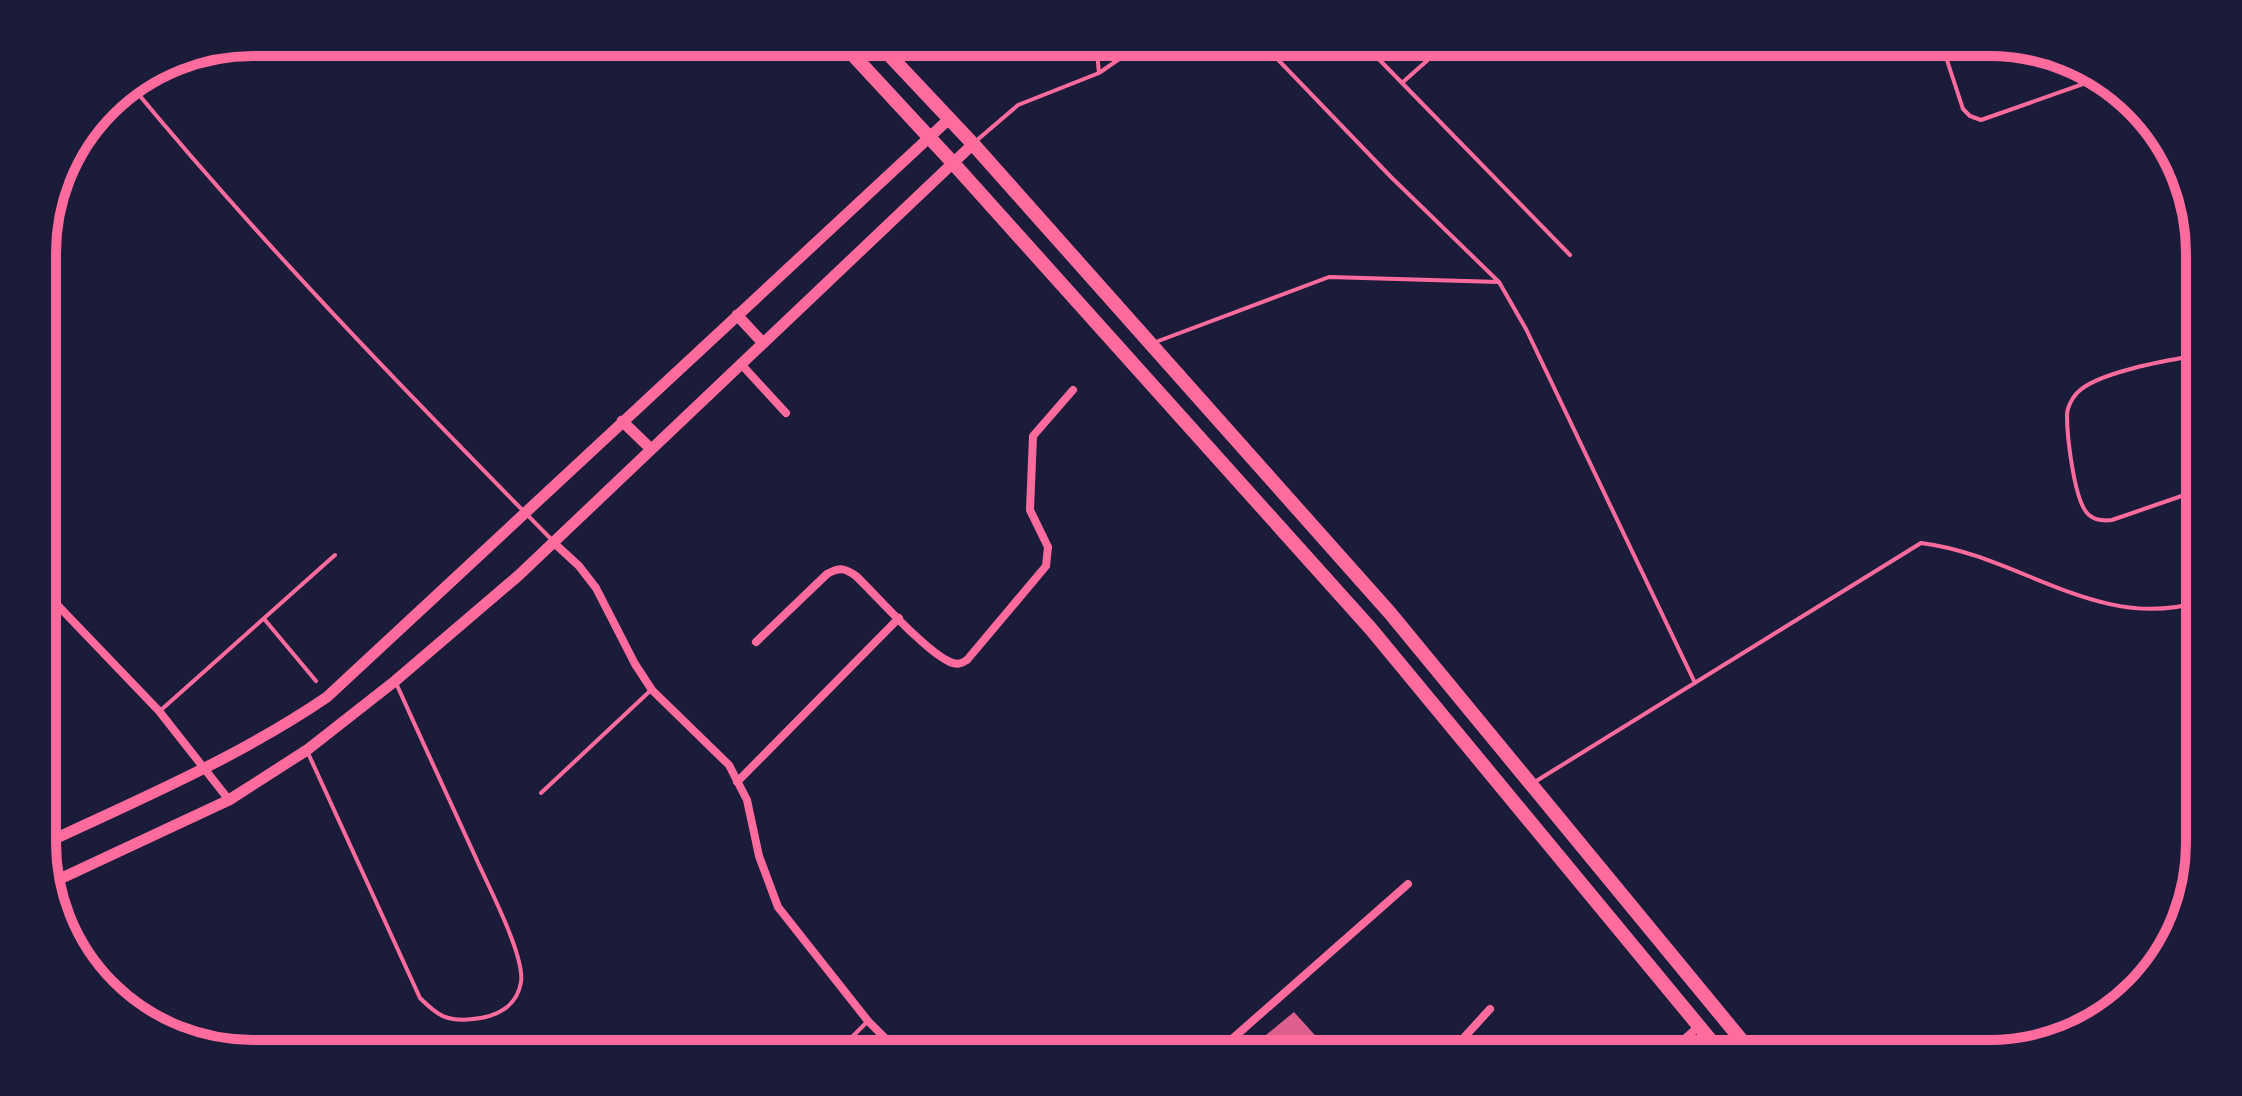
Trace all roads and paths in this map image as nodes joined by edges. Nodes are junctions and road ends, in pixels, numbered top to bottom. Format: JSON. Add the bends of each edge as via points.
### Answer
{"nodes":[{"id":1,"x":854,"y":56,"type":"edge"},
{"id":2,"x":890,"y":56,"type":"edge"},
{"id":3,"x":1097,"y":56,"type":"edge"},
{"id":4,"x":1124,"y":56,"type":"edge"},
{"id":5,"x":1274,"y":56,"type":"edge"},
{"id":6,"x":1376,"y":56,"type":"edge"},
{"id":7,"x":1432,"y":56,"type":"edge"},
{"id":8,"x":1946,"y":56,"type":"edge"},
{"id":9,"x":1099,"y":73,"type":"junction"},
{"id":10,"x":1403,"y":82,"type":"junction"},
{"id":11,"x":2087,"y":82,"type":"edge"},
{"id":12,"x":138,"y":93,"type":"edge"},
{"id":13,"x":949,"y":119,"type":"junction"},
{"id":14,"x":929,"y":137,"type":"junction"},
{"id":15,"x":973,"y":144,"type":"junction"},
{"id":16,"x":953,"y":163,"type":"junction"},
{"id":17,"x":1570,"y":255,"type":"dead end"},
{"id":18,"x":1499,"y":282,"type":"junction"},
{"id":19,"x":737,"y":315,"type":"junction"},
{"id":20,"x":763,"y":343,"type":"junction"},
{"id":21,"x":1151,"y":344,"type":"junction"},
{"id":22,"x":2186,"y":358,"type":"edge"},
{"id":23,"x":741,"y":364,"type":"junction"},
{"id":24,"x":1073,"y":390,"type":"dead end"},
{"id":25,"x":786,"y":413,"type":"dead end"},
{"id":26,"x":622,"y":421,"type":"junction"},
{"id":27,"x":651,"y":449,"type":"junction"},
{"id":28,"x":2186,"y":494,"type":"edge"},
{"id":29,"x":524,"y":512,"type":"junction"},
{"id":30,"x":553,"y":542,"type":"junction"},
{"id":31,"x":335,"y":555,"type":"dead end"},
{"id":32,"x":56,"y":604,"type":"edge"},
{"id":33,"x":2186,"y":604,"type":"edge"},
{"id":34,"x":899,"y":618,"type":"junction"},
{"id":35,"x":265,"y":620,"type":"junction"},
{"id":36,"x":756,"y":642,"type":"dead end"},
{"id":37,"x":316,"y":681,"type":"dead end"},
{"id":38,"x":395,"y":681,"type":"junction"},
{"id":39,"x":1695,"y":683,"type":"junction"},
{"id":40,"x":652,"y":690,"type":"junction"},
{"id":41,"x":159,"y":711,"type":"junction"},
{"id":42,"x":307,"y":750,"type":"junction"},
{"id":43,"x":204,"y":768,"type":"junction"},
{"id":44,"x":737,"y":782,"type":"junction"},
{"id":45,"x":1531,"y":785,"type":"junction"},
{"id":46,"x":541,"y":793,"type":"dead end"},
{"id":47,"x":229,"y":800,"type":"junction"},
{"id":48,"x":56,"y":838,"type":"edge"},
{"id":49,"x":60,"y":879,"type":"edge"},
{"id":50,"x":1408,"y":884,"type":"dead end"},
{"id":51,"x":1490,"y":1009,"type":"dead end"},
{"id":52,"x":868,"y":1021,"type":"junction"},
{"id":53,"x":1699,"y":1026,"type":"junction"},
{"id":54,"x":849,"y":1040,"type":"edge"},
{"id":55,"x":887,"y":1040,"type":"edge"},
{"id":56,"x":1231,"y":1040,"type":"edge"},
{"id":57,"x":1462,"y":1040,"type":"edge"},
{"id":58,"x":1684,"y":1040,"type":"edge"},
{"id":59,"x":1710,"y":1040,"type":"edge"},
{"id":60,"x":1741,"y":1040,"type":"edge"}],
"edges":[{"from":1,"to":14,"type":"main road"},
{"from":2,"to":13,"type":"main road"},
{"from":3,"to":9,"type":"lane"},
{"from":4,"to":9,"type":"lane"},
{"from":5,"to":18,"type":"lane"},
{"from":6,"to":10,"type":"lane"},
{"from":7,"to":10,"type":"lane"},
{"from":8,"to":11,"type":"lane","via":[[1963,109],[1981,120]]},
{"from":9,"to":15,"type":"lane","via":[[1018,105]]},
{"from":10,"to":17,"type":"lane"},
{"from":12,"to":29,"type":"lane","via":[[207,177]]},
{"from":13,"to":14,"type":"street"},
{"from":13,"to":15,"type":"main road"},
{"from":14,"to":16,"type":"main road"},
{"from":14,"to":19,"type":"street"},
{"from":15,"to":16,"type":"street"},
{"from":15,"to":21,"type":"main road"},
{"from":16,"to":20,"type":"street"},
{"from":16,"to":53,"type":"main road","via":[[1371,629]]},
{"from":18,"to":21,"type":"lane","via":[[1329,277]]},
{"from":18,"to":39,"type":"lane"},
{"from":19,"to":20,"type":"street"},
{"from":19,"to":26,"type":"street"},
{"from":20,"to":23,"type":"street"},
{"from":21,"to":45,"type":"main road","via":[[1390,613]]},
{"from":22,"to":28,"type":"lane","via":[[2095,379],[2076,393],[2067,411],[2075,484],[2089,516],[2112,520]]},
{"from":23,"to":25,"type":"street"},
{"from":23,"to":27,"type":"street"},
{"from":24,"to":34,"type":"street","via":[[1033,436],[1030,510],[1048,547],[1046,566],[961,664],[933,651]]},
{"from":26,"to":27,"type":"street"},
{"from":26,"to":29,"type":"street"},
{"from":27,"to":30,"type":"street"},
{"from":29,"to":30,"type":"lane"},
{"from":29,"to":43,"type":"street","via":[[327,697]]},
{"from":30,"to":38,"type":"street"},
{"from":30,"to":40,"type":"street","via":[[596,588]]},
{"from":31,"to":35,"type":"lane"},
{"from":32,"to":41,"type":"street"},
{"from":33,"to":39,"type":"lane","via":[[2150,610],[2103,604],[1950,547],[1921,543]]},
{"from":34,"to":36,"type":"street","via":[[856,576],[838,568]]},
{"from":34,"to":44,"type":"street"},
{"from":35,"to":37,"type":"lane"},
{"from":35,"to":41,"type":"lane"},
{"from":38,"to":42,"type":"street"},
{"from":38,"to":42,"type":"lane","via":[[522,966],[519,991],[507,1009],[452,1022],[420,998]]},
{"from":39,"to":45,"type":"lane"},
{"from":40,"to":44,"type":"street","via":[[729,765]]},
{"from":40,"to":46,"type":"lane"},
{"from":41,"to":43,"type":"street"},
{"from":42,"to":47,"type":"street"},
{"from":43,"to":47,"type":"street"},
{"from":43,"to":48,"type":"street"},
{"from":44,"to":52,"type":"street","via":[[778,907]]},
{"from":45,"to":60,"type":"main road"},
{"from":47,"to":49,"type":"street"},
{"from":50,"to":56,"type":"street"},
{"from":51,"to":57,"type":"street"},
{"from":52,"to":54,"type":"lane"},
{"from":52,"to":55,"type":"street"},
{"from":53,"to":58,"type":"street"},
{"from":53,"to":59,"type":"main road"}]}
